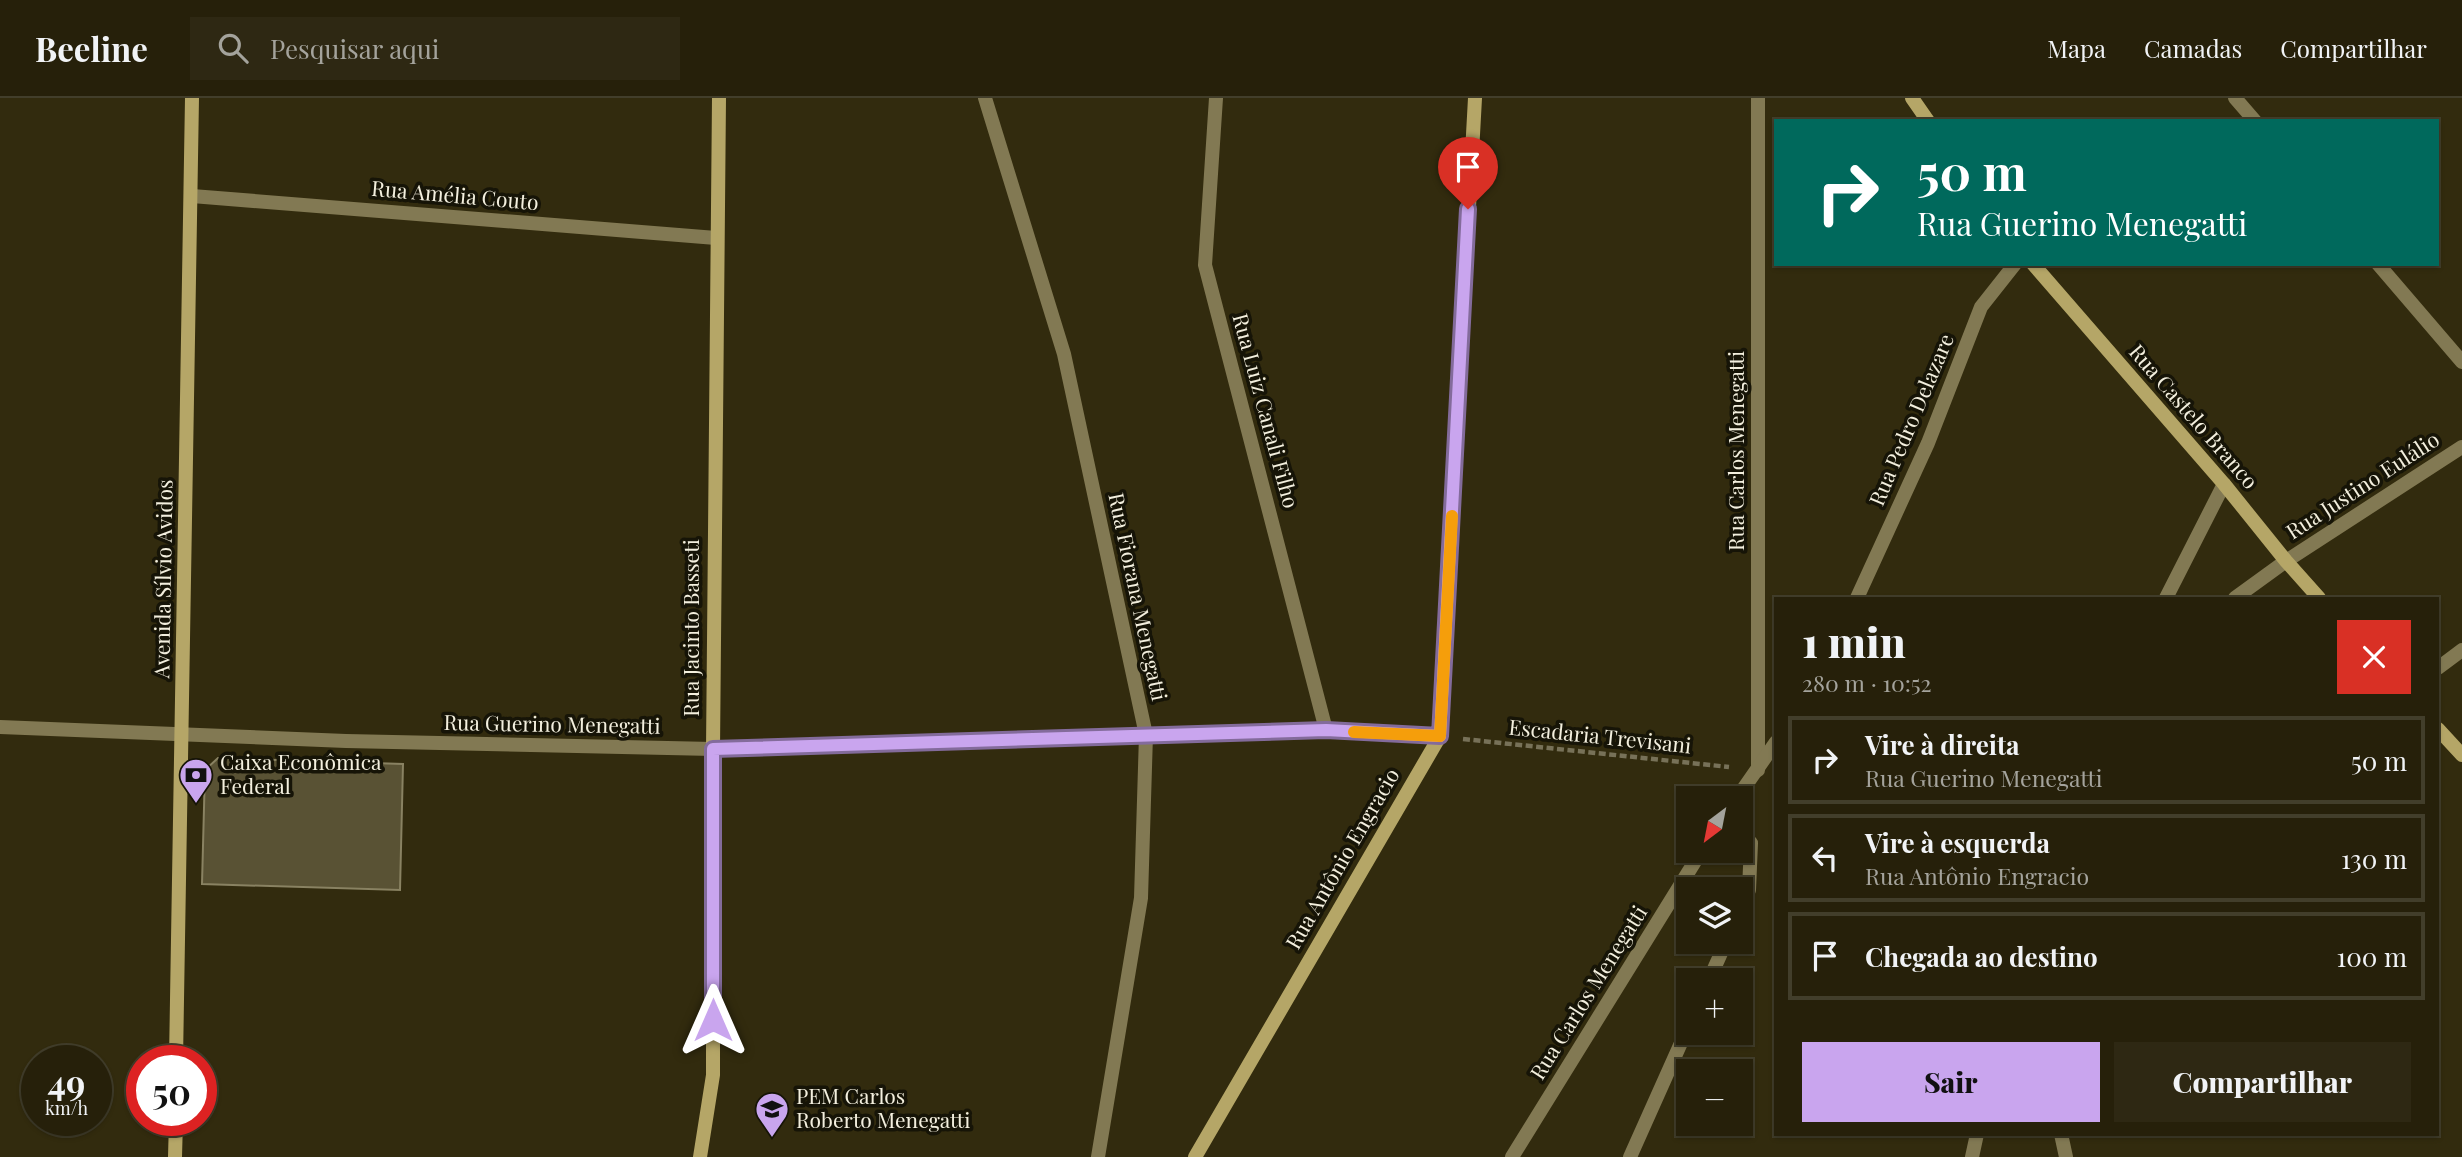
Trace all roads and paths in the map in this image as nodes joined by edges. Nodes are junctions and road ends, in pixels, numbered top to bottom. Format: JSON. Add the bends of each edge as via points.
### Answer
{"nodes":[{"id":1,"x":192,"y":98,"type":"edge"},
{"id":2,"x":719,"y":98,"type":"edge"},
{"id":3,"x":985,"y":98,"type":"edge"},
{"id":4,"x":1216,"y":98,"type":"edge"},
{"id":5,"x":1475,"y":98,"type":"edge"},
{"id":6,"x":1758,"y":98,"type":"edge"},
{"id":7,"x":1912,"y":98,"type":"edge"},
{"id":8,"x":2235,"y":98,"type":"edge"},
{"id":9,"x":1927,"y":119,"type":"edge"},
{"id":10,"x":2253,"y":119,"type":"edge"},
{"id":11,"x":192,"y":196,"type":"junction"},
{"id":12,"x":716,"y":238,"type":"junction"},
{"id":13,"x":2013,"y":266,"type":"edge"},
{"id":14,"x":2035,"y":266,"type":"edge"},
{"id":15,"x":2380,"y":266,"type":"edge"},
{"id":16,"x":2462,"y":362,"type":"edge"},
{"id":17,"x":2462,"y":447,"type":"edge"},
{"id":18,"x":2224,"y":484,"type":"junction"},
{"id":19,"x":2286,"y":561,"type":"junction"},
{"id":20,"x":1857,"y":597,"type":"edge"},
{"id":21,"x":2167,"y":597,"type":"edge"},
{"id":22,"x":2236,"y":597,"type":"edge"},
{"id":23,"x":2318,"y":597,"type":"edge"},
{"id":24,"x":2462,"y":650,"type":"edge"},
{"id":25,"x":2439,"y":667,"type":"edge"},
{"id":26,"x":0,"y":727,"type":"edge"},
{"id":27,"x":1326,"y":730,"type":"junction"},
{"id":28,"x":2439,"y":730,"type":"edge"},
{"id":29,"x":1146,"y":735,"type":"junction"},
{"id":30,"x":183,"y":736,"type":"junction"},
{"id":31,"x":1440,"y":736,"type":"junction"},
{"id":32,"x":1774,"y":745,"type":"edge"},
{"id":33,"x":713,"y":749,"type":"junction"},
{"id":34,"x":2462,"y":755,"type":"edge"},
{"id":35,"x":1758,"y":770,"type":"junction"},
{"id":36,"x":1746,"y":786,"type":"edge"},
{"id":37,"x":1694,"y":863,"type":"edge"},
{"id":38,"x":176,"y":1045,"type":"edge"},
{"id":39,"x":1680,"y":1045,"type":"edge"},
{"id":40,"x":176,"y":1136,"type":"edge"},
{"id":41,"x":1977,"y":1136,"type":"edge"},
{"id":42,"x":2061,"y":1136,"type":"edge"},
{"id":43,"x":175,"y":1157,"type":"edge"},
{"id":44,"x":700,"y":1157,"type":"edge"},
{"id":45,"x":1098,"y":1157,"type":"edge"},
{"id":46,"x":1195,"y":1157,"type":"edge"},
{"id":47,"x":1512,"y":1157,"type":"edge"},
{"id":48,"x":1630,"y":1157,"type":"edge"},
{"id":49,"x":1972,"y":1157,"type":"edge"},
{"id":50,"x":2066,"y":1157,"type":"edge"}],
"edges":[{"from":1,"to":11,"type":"main road","name":"Avenida Sílvio Avidos"},
{"from":2,"to":12,"type":"main road","name":"Rua Jacinto Basseti"},
{"from":3,"to":29,"type":"street","name":"Rua Fiorana Menegatti","via":[[1064,354]]},
{"from":4,"to":27,"type":"street","name":"Rua Luiz Canali Filho","via":[[1205,265]]},
{"from":5,"to":31,"type":"main road","name":"Rua Antônio Engracio"},
{"from":6,"to":35,"type":"street","name":"Rua Carlos Menegatti"},
{"from":7,"to":9,"type":"main road"},
{"from":8,"to":10,"type":"street"},
{"from":11,"to":12,"type":"street","name":"Rua Amélia Couto"},
{"from":11,"to":30,"type":"main road","name":"Avenida Sílvio Avidos"},
{"from":12,"to":33,"type":"main road","name":"Rua Jacinto Basseti"},
{"from":13,"to":20,"type":"street","name":"Rua Pedro Delazare","via":[[1982,307],[1928,443]]},
{"from":14,"to":18,"type":"main road","name":"Rua Castelo Branco"},
{"from":15,"to":16,"type":"street"},
{"from":17,"to":19,"type":"street","name":"Rua Justino Eulálio"},
{"from":18,"to":19,"type":"main road","name":"Rua Castelo Branco"},
{"from":18,"to":21,"type":"street"},
{"from":19,"to":22,"type":"street","name":"Rua Justino Eulálio"},
{"from":19,"to":23,"type":"main road","name":"Rua Castelo Branco"},
{"from":24,"to":25,"type":"street"},
{"from":26,"to":30,"type":"street","name":"Rua Guerino Menegatti"},
{"from":27,"to":29,"type":"street","name":"Rua Guerino Menegatti"},
{"from":27,"to":31,"type":"street","name":"Rua Guerino Menegatti"},
{"from":28,"to":34,"type":"main road"},
{"from":29,"to":33,"type":"street","name":"Rua Guerino Menegatti"},
{"from":29,"to":45,"type":"street","name":"Rua Fiorana Menegatti","via":[[1140,898]]},
{"from":30,"to":33,"type":"street","name":"Rua Guerino Menegatti"},
{"from":30,"to":38,"type":"main road","name":"Avenida Sílvio Avidos"},
{"from":31,"to":35,"type":"path","name":"Escadaria Trevisani"},
{"from":31,"to":46,"type":"main road","name":"Rua Antônio Engracio"},
{"from":32,"to":35,"type":"street"},
{"from":33,"to":44,"type":"main road","name":"Rua Jacinto Basseti","via":[[713,1074]]},
{"from":35,"to":36,"type":"street"},
{"from":37,"to":47,"type":"street","name":"Rua Carlos Menegatti"},
{"from":39,"to":48,"type":"street"},
{"from":40,"to":43,"type":"main road"},
{"from":41,"to":49,"type":"street"},
{"from":42,"to":50,"type":"street"}]}
